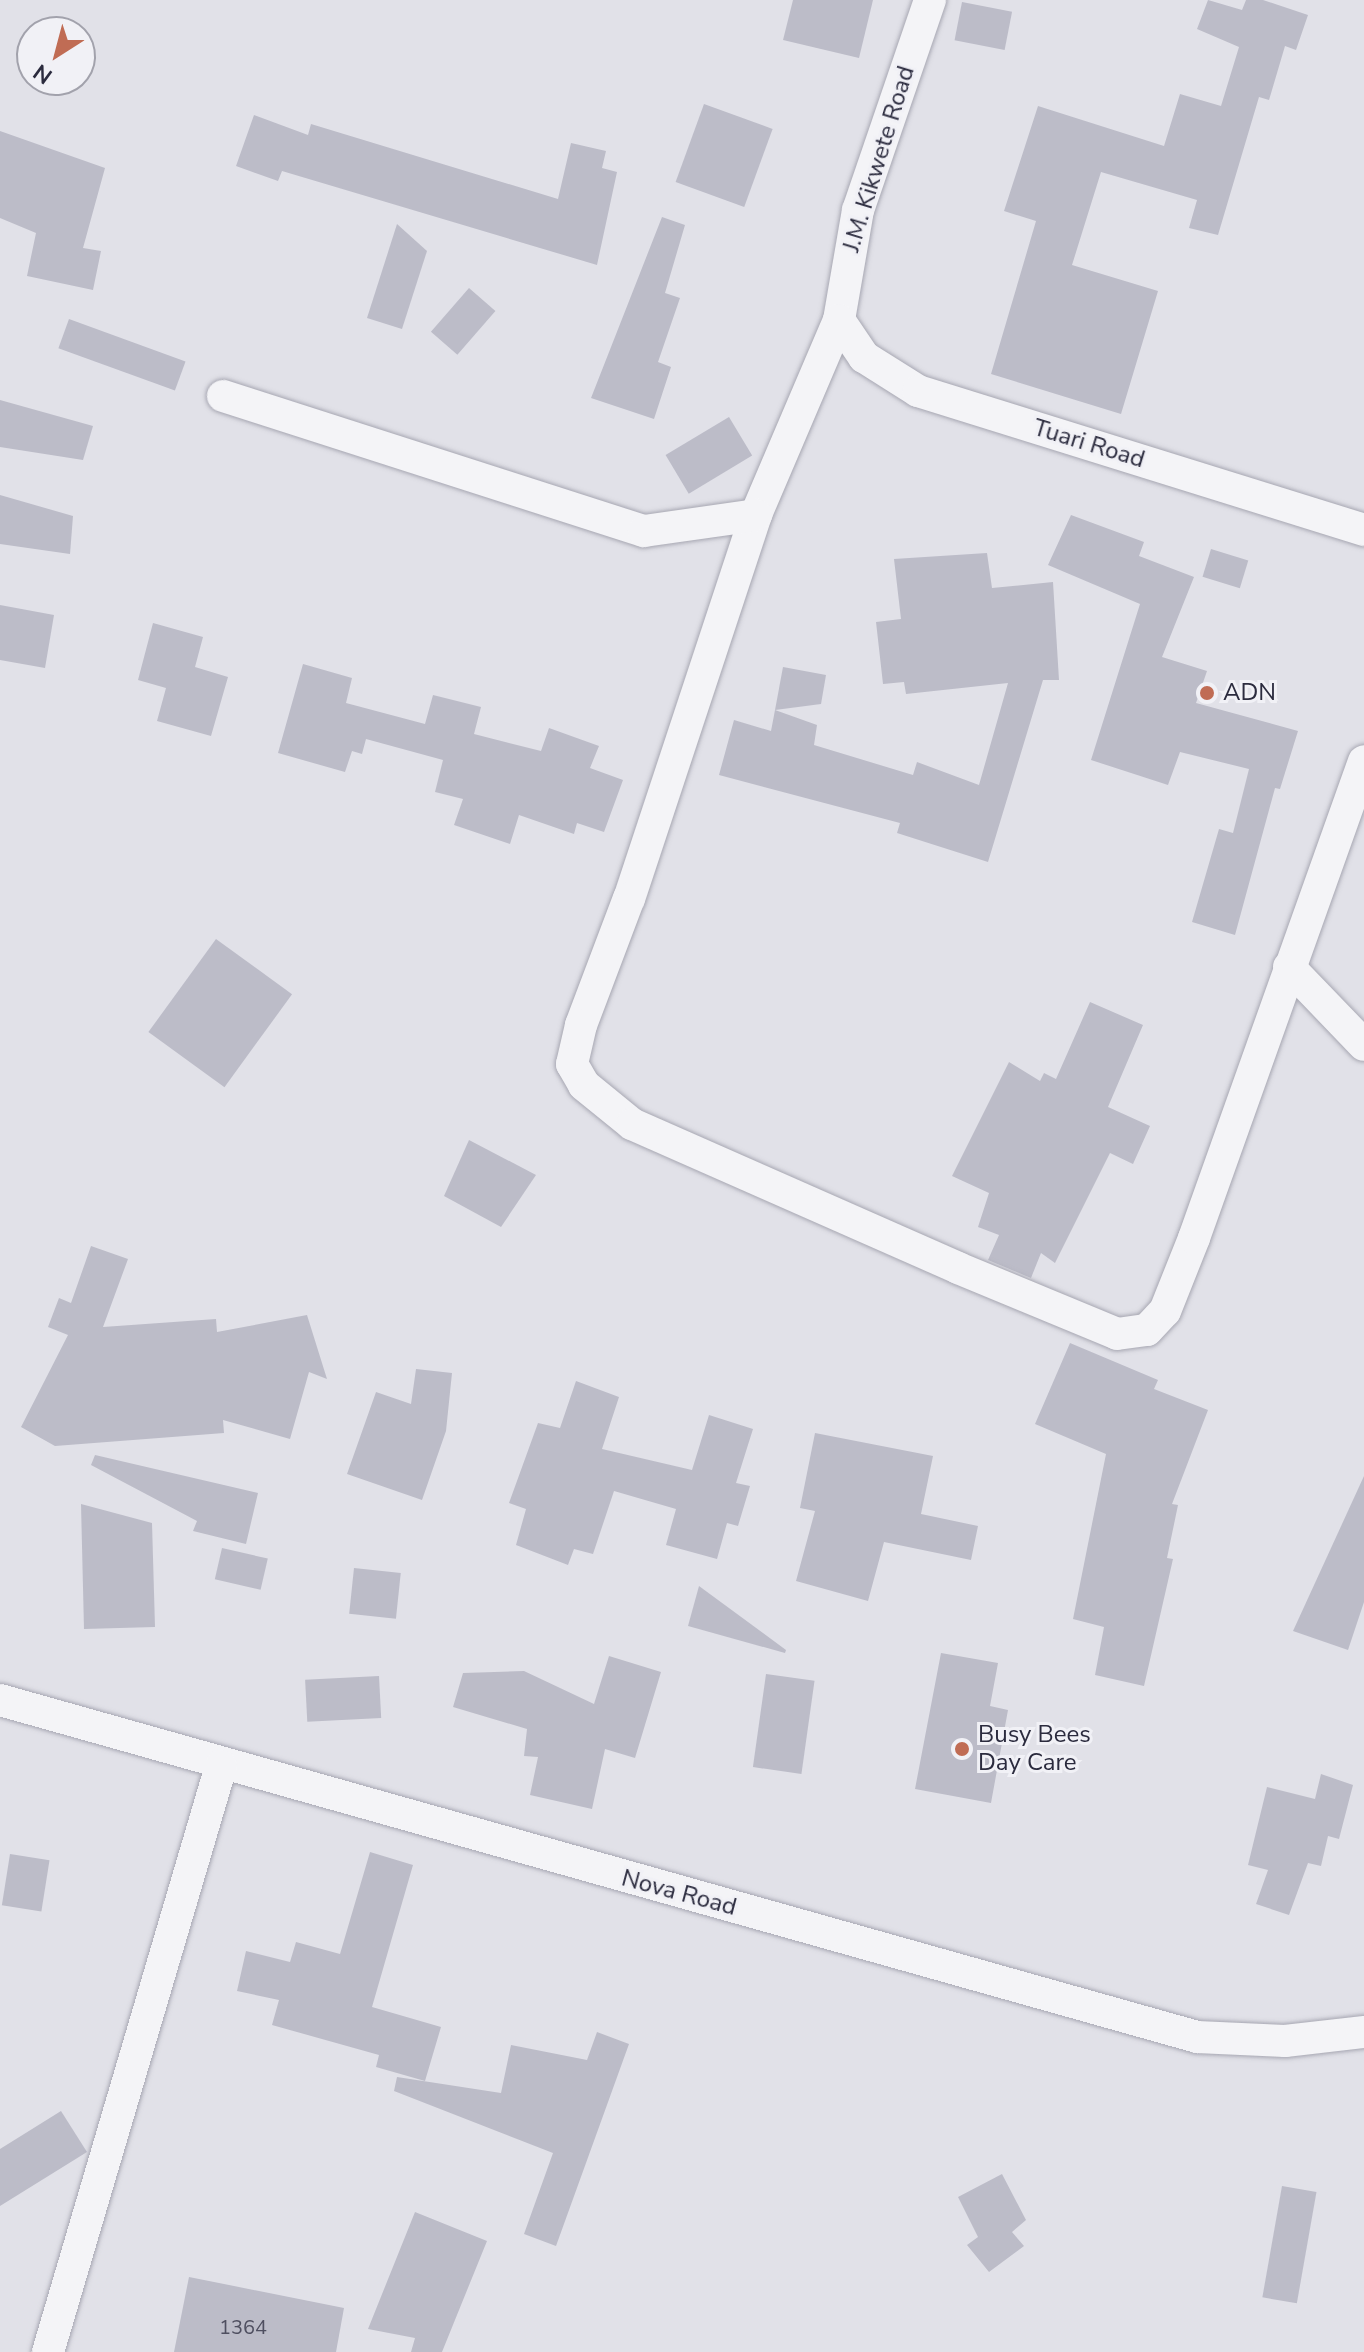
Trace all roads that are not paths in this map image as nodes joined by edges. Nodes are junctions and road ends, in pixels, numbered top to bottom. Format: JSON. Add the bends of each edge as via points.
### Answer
{"nodes":[{"id":1,"x":930,"y":0,"type":"edge"},
{"id":2,"x":839,"y":320,"type":"junction"},
{"id":3,"x":223,"y":396,"type":"dead end"},
{"id":4,"x":756,"y":515,"type":"junction"},
{"id":5,"x":1364,"y":530,"type":"edge"},
{"id":6,"x":1364,"y":761,"type":"edge"},
{"id":7,"x":1289,"y":967,"type":"junction"},
{"id":8,"x":1364,"y":1045,"type":"edge"},
{"id":9,"x":0,"y":1700,"type":"edge"},
{"id":10,"x":221,"y":1766,"type":"junction"},
{"id":11,"x":1364,"y":2032,"type":"edge"},
{"id":12,"x":48,"y":2352,"type":"edge"}],
"edges":[{"from":1,"to":2,"type":"street","name":"J.M. Kikwete Road","via":[[858,210]]},
{"from":2,"to":4,"type":"street","name":"J.M. Kikwete Road"},
{"from":2,"to":5,"type":"street","name":"Tuari Road","via":[[864,357],[918,391]]},
{"from":3,"to":4,"type":"street","via":[[644,531]]},
{"from":4,"to":7,"type":"street","name":"J.M. Kikwete Road","via":[[629,898],[581,1025],[572,1064],[602,1101],[632,1124],[958,1268],[1117,1334],[1147,1330],[1165,1311],[1194,1238]]},
{"from":6,"to":7,"type":"street"},
{"from":7,"to":8,"type":"street"},
{"from":9,"to":10,"type":"street","name":"Nova Road"},
{"from":10,"to":11,"type":"street","name":"Nova Road","via":[[1197,2037],[1285,2041]]},
{"from":10,"to":12,"type":"street"}]}
